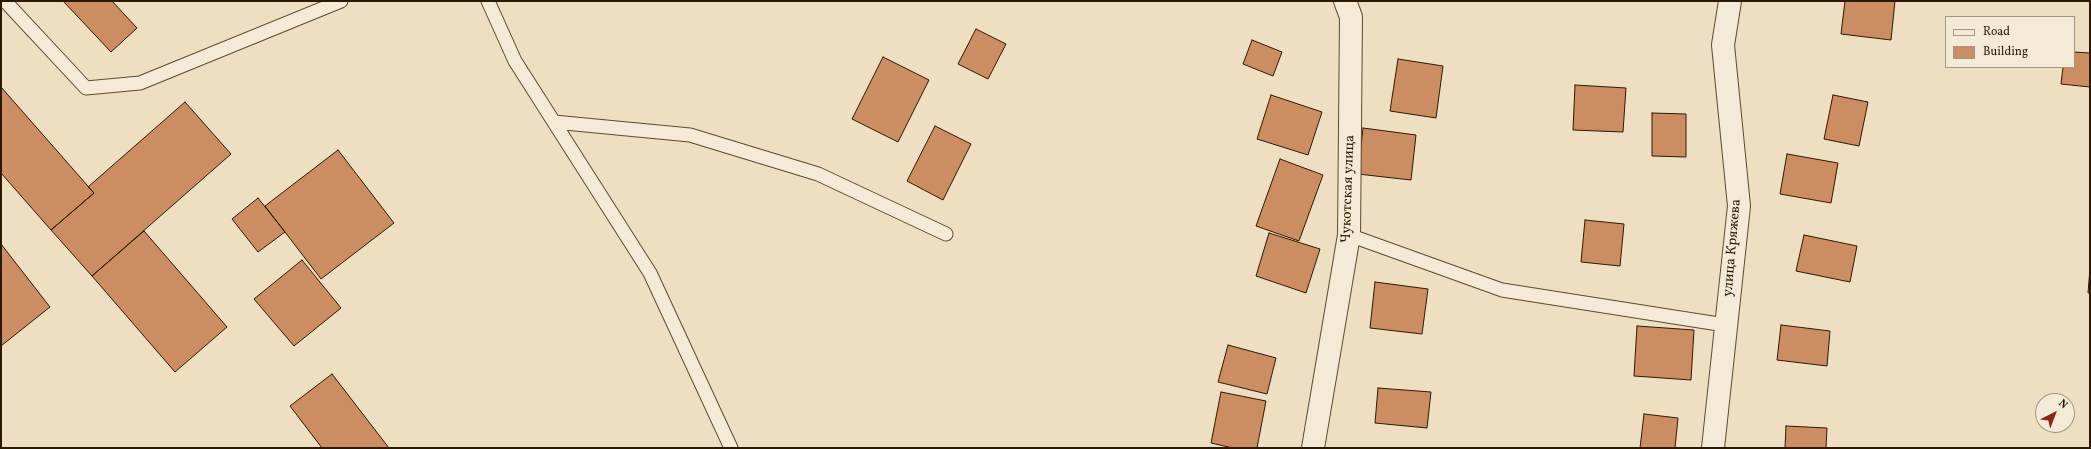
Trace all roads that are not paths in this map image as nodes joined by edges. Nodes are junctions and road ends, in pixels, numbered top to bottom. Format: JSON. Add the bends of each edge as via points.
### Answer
{"nodes":[{"id":1,"x":6,"y":1,"type":"edge"},
{"id":2,"x":341,"y":1,"type":"edge"},
{"id":3,"x":488,"y":1,"type":"edge"},
{"id":4,"x":1345,"y":1,"type":"edge"},
{"id":5,"x":1730,"y":1,"type":"edge"},
{"id":6,"x":554,"y":122,"type":"junction"},
{"id":7,"x":946,"y":234,"type":"dead end"},
{"id":8,"x":1349,"y":236,"type":"junction"},
{"id":9,"x":1725,"y":325,"type":"junction"},
{"id":10,"x":731,"y":448,"type":"edge"},
{"id":11,"x":1313,"y":448,"type":"edge"},
{"id":12,"x":1713,"y":448,"type":"edge"}],
"edges":[{"from":1,"to":2,"type":"lane","via":[[86,88],[140,83]]},
{"from":3,"to":6,"type":"lane","via":[[515,61]]},
{"from":4,"to":8,"type":"street","name":"Чукотская улица","via":[[1351,17]]},
{"from":5,"to":9,"type":"street","name":"улица Кряжева","via":[[1723,45],[1739,206]]},
{"from":6,"to":7,"type":"lane","via":[[690,135],[818,174]]},
{"from":6,"to":10,"type":"lane","via":[[650,273]]},
{"from":8,"to":9,"type":"lane","via":[[1502,290]]},
{"from":8,"to":11,"type":"street","name":"Чукотская улица"},
{"from":9,"to":12,"type":"street","name":"улица Кряжева"}]}
